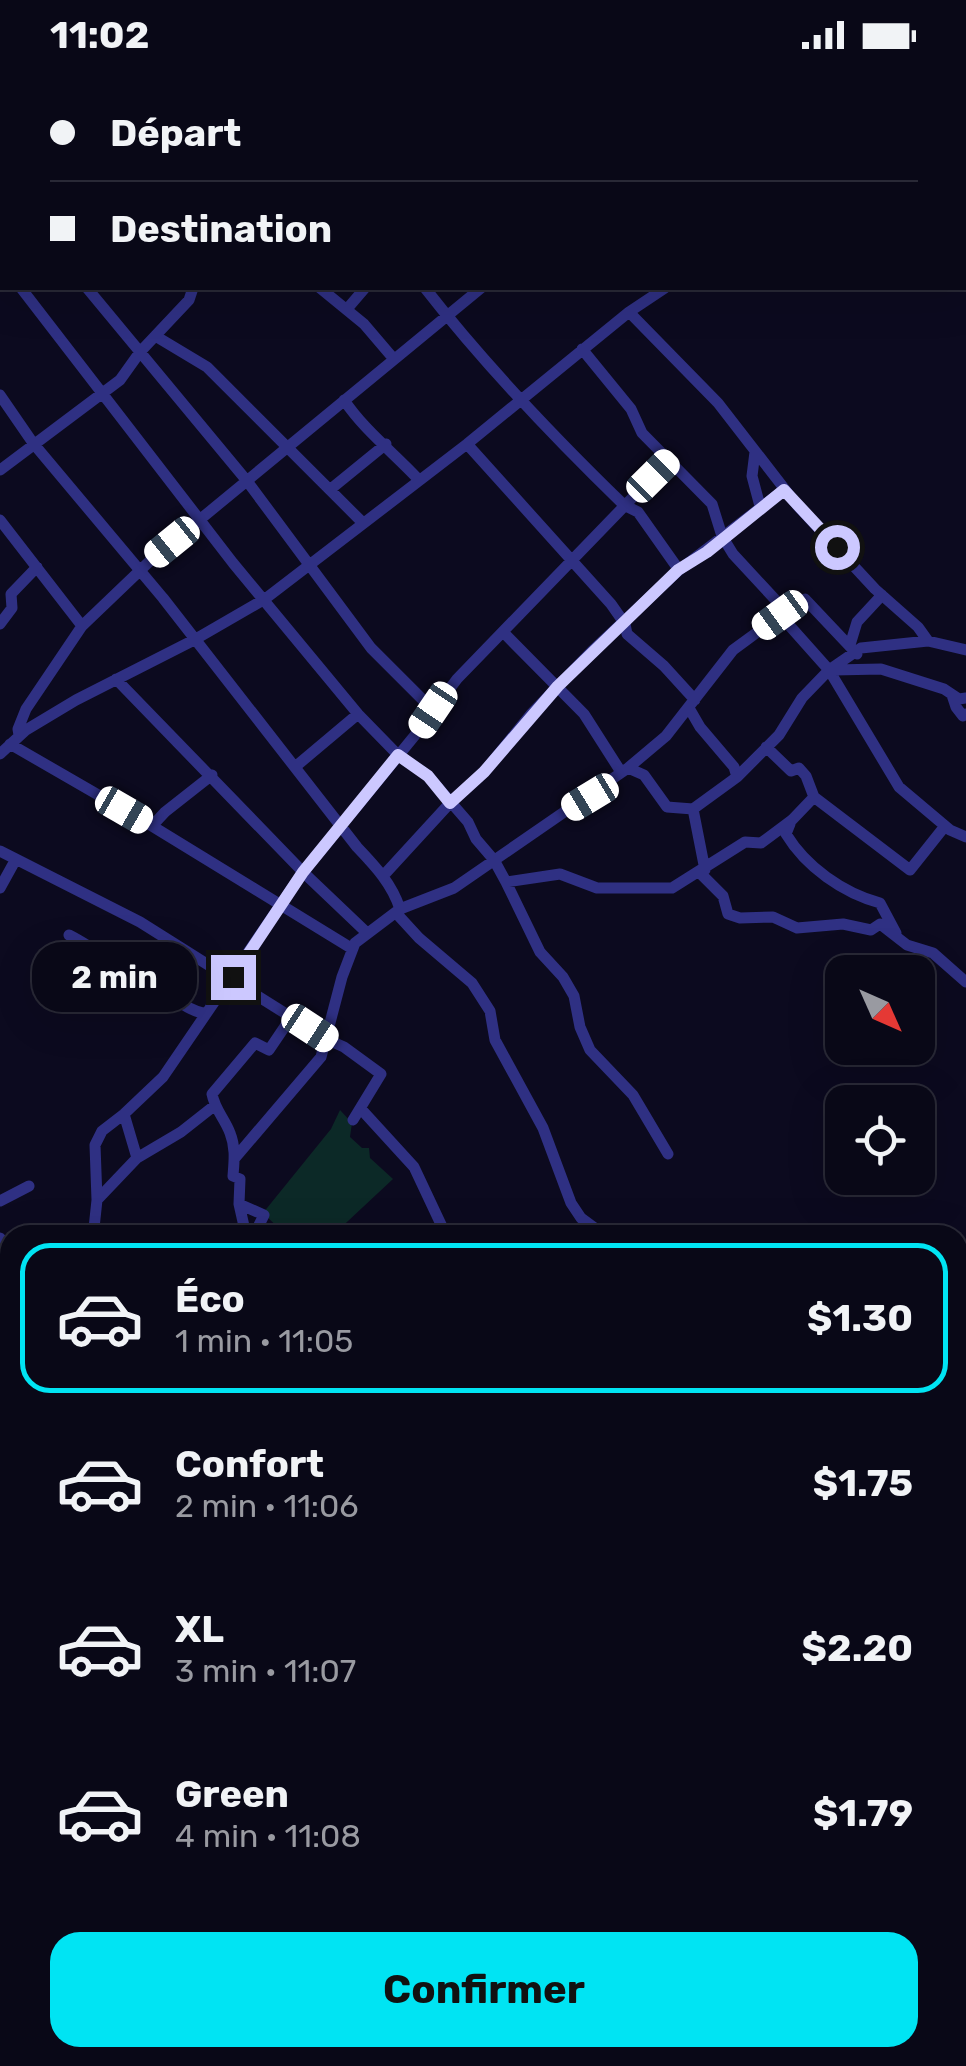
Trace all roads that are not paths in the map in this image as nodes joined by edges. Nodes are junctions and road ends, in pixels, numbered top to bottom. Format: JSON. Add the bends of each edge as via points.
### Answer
{"nodes":[{"id":1,"x":22,"y":290,"type":"edge"},
{"id":2,"x":89,"y":290,"type":"edge"},
{"id":3,"x":192,"y":290,"type":"edge"},
{"id":4,"x":322,"y":290,"type":"edge"},
{"id":5,"x":363,"y":290,"type":"edge"},
{"id":6,"x":428,"y":290,"type":"edge"},
{"id":7,"x":479,"y":290,"type":"edge"},
{"id":8,"x":662,"y":290,"type":"edge"},
{"id":9,"x":346,"y":309,"type":"junction"},
{"id":10,"x":629,"y":312,"type":"junction"},
{"id":11,"x":447,"y":316,"type":"junction"},
{"id":12,"x":157,"y":337,"type":"junction"},
{"id":13,"x":582,"y":349,"type":"junction"},
{"id":14,"x":140,"y":352,"type":"junction"},
{"id":15,"x":394,"y":358,"type":"junction"},
{"id":16,"x":100,"y":394,"type":"junction"},
{"id":17,"x":0,"y":396,"type":"edge"},
{"id":18,"x":344,"y":400,"type":"junction"},
{"id":19,"x":522,"y":400,"type":"junction"},
{"id":20,"x":32,"y":443,"type":"junction"},
{"id":21,"x":386,"y":444,"type":"junction"},
{"id":22,"x":467,"y":444,"type":"junction"},
{"id":23,"x":289,"y":446,"type":"junction"},
{"id":24,"x":755,"y":452,"type":"junction"},
{"id":25,"x":668,"y":461,"type":"junction"},
{"id":26,"x":0,"y":470,"type":"edge"},
{"id":27,"x":419,"y":480,"type":"junction"},
{"id":28,"x":247,"y":481,"type":"junction"},
{"id":29,"x":332,"y":488,"type":"junction"},
{"id":30,"x":784,"y":490,"type":"junction"},
{"id":31,"x":624,"y":506,"type":"junction"},
{"id":32,"x":760,"y":506,"type":"junction"},
{"id":33,"x":201,"y":519,"type":"junction"},
{"id":34,"x":0,"y":520,"type":"edge"},
{"id":35,"x":363,"y":523,"type":"junction"},
{"id":36,"x":722,"y":536,"type":"junction"},
{"id":37,"x":570,"y":560,"type":"junction"},
{"id":38,"x":310,"y":565,"type":"junction"},
{"id":39,"x":38,"y":567,"type":"junction"},
{"id":40,"x":139,"y":570,"type":"junction"},
{"id":41,"x":678,"y":570,"type":"junction"},
{"id":42,"x":882,"y":595,"type":"junction"},
{"id":43,"x":265,"y":599,"type":"junction"},
{"id":44,"x":782,"y":612,"type":"junction"},
{"id":45,"x":0,"y":624,"type":"edge"},
{"id":46,"x":625,"y":624,"type":"junction"},
{"id":47,"x":82,"y":626,"type":"junction"},
{"id":48,"x":503,"y":632,"type":"junction"},
{"id":49,"x":194,"y":640,"type":"junction"},
{"id":50,"x":928,"y":641,"type":"junction"},
{"id":51,"x":854,"y":650,"type":"junction"},
{"id":52,"x":966,"y":650,"type":"edge"},
{"id":53,"x":830,"y":670,"type":"junction"},
{"id":54,"x":116,"y":679,"type":"junction"},
{"id":55,"x":558,"y":686,"type":"junction"},
{"id":56,"x":952,"y":694,"type":"junction"},
{"id":57,"x":966,"y":698,"type":"edge"},
{"id":58,"x":692,"y":704,"type":"junction"},
{"id":59,"x":433,"y":710,"type":"junction"},
{"id":60,"x":358,"y":714,"type":"junction"},
{"id":61,"x":966,"y":714,"type":"edge"},
{"id":62,"x":14,"y":740,"type":"junction"},
{"id":63,"x":766,"y":747,"type":"junction"},
{"id":64,"x":0,"y":754,"type":"edge"},
{"id":65,"x":398,"y":755,"type":"junction"},
{"id":66,"x":294,"y":767,"type":"junction"},
{"id":67,"x":624,"y":770,"type":"junction"},
{"id":68,"x":212,"y":775,"type":"junction"},
{"id":69,"x":736,"y":777,"type":"junction"},
{"id":70,"x":814,"y":797,"type":"junction"},
{"id":71,"x":450,"y":803,"type":"junction"},
{"id":72,"x":693,"y":809,"type":"junction"},
{"id":73,"x":792,"y":820,"type":"junction"},
{"id":74,"x":340,"y":824,"type":"junction"},
{"id":75,"x":152,"y":826,"type":"junction"},
{"id":76,"x":946,"y":826,"type":"junction"},
{"id":77,"x":966,"y":837,"type":"edge"},
{"id":78,"x":0,"y":851,"type":"edge"},
{"id":79,"x":16,"y":859,"type":"junction"},
{"id":80,"x":494,"y":860,"type":"junction"},
{"id":81,"x":703,"y":871,"type":"junction"},
{"id":82,"x":303,"y":872,"type":"junction"},
{"id":83,"x":384,"y":876,"type":"junction"},
{"id":84,"x":506,"y":882,"type":"junction"},
{"id":85,"x":0,"y":888,"type":"edge"},
{"id":86,"x":280,"y":906,"type":"junction"},
{"id":87,"x":399,"y":912,"type":"junction"},
{"id":88,"x":366,"y":932,"type":"junction"},
{"id":89,"x":896,"y":934,"type":"junction"},
{"id":90,"x":69,"y":935,"type":"dead end"},
{"id":91,"x":351,"y":948,"type":"junction"},
{"id":92,"x":233,"y":977,"type":"junction"},
{"id":93,"x":966,"y":982,"type":"edge"},
{"id":94,"x":206,"y":1014,"type":"junction"},
{"id":95,"x":292,"y":1016,"type":"junction"},
{"id":96,"x":326,"y":1039,"type":"junction"},
{"id":97,"x":214,"y":1106,"type":"junction"},
{"id":98,"x":361,"y":1109,"type":"junction"},
{"id":99,"x":124,"y":1114,"type":"junction"},
{"id":100,"x":353,"y":1120,"type":"dead end"},
{"id":101,"x":668,"y":1154,"type":"dead end"},
{"id":102,"x":137,"y":1158,"type":"junction"},
{"id":103,"x":236,"y":1158,"type":"junction"},
{"id":104,"x":29,"y":1186,"type":"dead end"},
{"id":105,"x":98,"y":1200,"type":"junction"},
{"id":106,"x":0,"y":1202,"type":"edge"},
{"id":107,"x":239,"y":1204,"type":"junction"},
{"id":108,"x":94,"y":1225,"type":"edge"},
{"id":109,"x":244,"y":1225,"type":"edge"},
{"id":110,"x":259,"y":1225,"type":"edge"},
{"id":111,"x":441,"y":1225,"type":"edge"},
{"id":112,"x":590,"y":1225,"type":"edge"}],
"edges":[{"from":1,"to":16,"type":"street"},
{"from":2,"to":14,"type":"street"},
{"from":3,"to":12,"type":"street"},
{"from":4,"to":9,"type":"street"},
{"from":5,"to":9,"type":"street"},
{"from":6,"to":11,"type":"street"},
{"from":7,"to":11,"type":"street"},
{"from":8,"to":10,"type":"street"},
{"from":9,"to":15,"type":"street"},
{"from":10,"to":13,"type":"street"},
{"from":10,"to":24,"type":"street","via":[[718,403]]},
{"from":11,"to":15,"type":"street"},
{"from":11,"to":19,"type":"street"},
{"from":12,"to":14,"type":"street"},
{"from":12,"to":23,"type":"street","via":[[206,367]]},
{"from":13,"to":19,"type":"street"},
{"from":13,"to":25,"type":"street"},
{"from":14,"to":16,"type":"street"},
{"from":14,"to":28,"type":"street"},
{"from":15,"to":18,"type":"street"},
{"from":16,"to":20,"type":"street"},
{"from":16,"to":33,"type":"street"},
{"from":17,"to":20,"type":"street"},
{"from":18,"to":21,"type":"street","via":[[358,422]]},
{"from":18,"to":23,"type":"street"},
{"from":19,"to":22,"type":"street"},
{"from":19,"to":31,"type":"street"},
{"from":20,"to":26,"type":"street"},
{"from":20,"to":40,"type":"street"},
{"from":21,"to":27,"type":"street"},
{"from":21,"to":29,"type":"street"},
{"from":22,"to":27,"type":"street"},
{"from":22,"to":37,"type":"street"},
{"from":23,"to":28,"type":"street"},
{"from":23,"to":29,"type":"street"},
{"from":24,"to":30,"type":"street"},
{"from":24,"to":32,"type":"street","via":[[752,476]]},
{"from":25,"to":31,"type":"street"},
{"from":25,"to":36,"type":"street","via":[[712,504]]},
{"from":27,"to":35,"type":"street"},
{"from":28,"to":33,"type":"street"},
{"from":28,"to":38,"type":"street"},
{"from":29,"to":35,"type":"street"},
{"from":30,"to":32,"type":"street"},
{"from":30,"to":42,"type":"street"},
{"from":31,"to":37,"type":"street"},
{"from":31,"to":41,"type":"street","via":[[638,512]]},
{"from":32,"to":36,"type":"street"},
{"from":33,"to":40,"type":"street"},
{"from":33,"to":43,"type":"street"},
{"from":34,"to":39,"type":"street"},
{"from":35,"to":38,"type":"street"},
{"from":36,"to":41,"type":"street"},
{"from":36,"to":44,"type":"street"},
{"from":37,"to":46,"type":"street"},
{"from":37,"to":48,"type":"street"},
{"from":38,"to":43,"type":"street"},
{"from":38,"to":59,"type":"street","via":[[371,648]]},
{"from":39,"to":45,"type":"street","via":[[11,594],[12,608]]},
{"from":39,"to":47,"type":"street"},
{"from":40,"to":47,"type":"street"},
{"from":40,"to":49,"type":"street"},
{"from":41,"to":46,"type":"street"},
{"from":42,"to":50,"type":"street"},
{"from":42,"to":51,"type":"street","via":[[857,622]]},
{"from":43,"to":49,"type":"street"},
{"from":43,"to":60,"type":"street"},
{"from":44,"to":51,"type":"street","via":[[805,599]]},
{"from":44,"to":53,"type":"street"},
{"from":44,"to":58,"type":"street","via":[[734,650]]},
{"from":46,"to":55,"type":"street"},
{"from":46,"to":58,"type":"street"},
{"from":47,"to":62,"type":"street","via":[[26,709]]},
{"from":48,"to":55,"type":"street"},
{"from":48,"to":59,"type":"street"},
{"from":49,"to":54,"type":"street"},
{"from":49,"to":66,"type":"street"},
{"from":50,"to":51,"type":"street"},
{"from":50,"to":52,"type":"street"},
{"from":51,"to":53,"type":"street"},
{"from":53,"to":56,"type":"street","via":[[881,669]]},
{"from":53,"to":63,"type":"street"},
{"from":53,"to":76,"type":"street","via":[[898,787]]},
{"from":54,"to":62,"type":"street"},
{"from":54,"to":68,"type":"street"},
{"from":55,"to":67,"type":"street"},
{"from":55,"to":71,"type":"street"},
{"from":56,"to":57,"type":"street"},
{"from":56,"to":61,"type":"street"},
{"from":58,"to":67,"type":"street","via":[[665,738]]},
{"from":58,"to":69,"type":"street","via":[[700,728]]},
{"from":59,"to":65,"type":"street"},
{"from":60,"to":65,"type":"street"},
{"from":60,"to":66,"type":"street"},
{"from":62,"to":64,"type":"street"},
{"from":62,"to":75,"type":"street"},
{"from":63,"to":69,"type":"street"},
{"from":63,"to":70,"type":"street","via":[[789,771],[798,768],[806,776]]},
{"from":65,"to":71,"type":"street"},
{"from":65,"to":74,"type":"street"},
{"from":66,"to":74,"type":"street"},
{"from":67,"to":72,"type":"street","via":[[644,775],[667,808]]},
{"from":67,"to":80,"type":"street"},
{"from":68,"to":75,"type":"street"},
{"from":68,"to":82,"type":"street"},
{"from":69,"to":72,"type":"street"},
{"from":70,"to":73,"type":"street"},
{"from":70,"to":76,"type":"street","via":[[910,870]]},
{"from":71,"to":80,"type":"street"},
{"from":71,"to":83,"type":"street"},
{"from":72,"to":81,"type":"street"},
{"from":73,"to":81,"type":"street"},
{"from":73,"to":89,"type":"street","via":[[786,834],[800,854],[833,882],[880,902]]},
{"from":74,"to":82,"type":"street"},
{"from":74,"to":83,"type":"street"},
{"from":75,"to":86,"type":"street"},
{"from":76,"to":77,"type":"street"},
{"from":78,"to":79,"type":"street"},
{"from":79,"to":85,"type":"street"},
{"from":79,"to":92,"type":"street"},
{"from":80,"to":84,"type":"street"},
{"from":80,"to":87,"type":"street","via":[[454,888]]},
{"from":81,"to":84,"type":"street","via":[[672,888],[597,888],[560,874]]},
{"from":81,"to":89,"type":"street","via":[[728,914],[740,918],[773,917],[797,928],[843,924],[871,930],[880,924]]},
{"from":82,"to":86,"type":"street"},
{"from":82,"to":88,"type":"street"},
{"from":83,"to":87,"type":"street"},
{"from":84,"to":101,"type":"street","via":[[540,952],[574,996],[590,1050],[633,1095]]},
{"from":86,"to":91,"type":"street"},
{"from":86,"to":92,"type":"street"},
{"from":87,"to":88,"type":"street"},
{"from":87,"to":112,"type":"street","via":[[472,983],[490,1011],[496,1040],[543,1128],[571,1204]]},
{"from":88,"to":91,"type":"street"},
{"from":89,"to":93,"type":"street","via":[[933,953]]},
{"from":90,"to":94,"type":"street","via":[[192,1012]]},
{"from":91,"to":96,"type":"street"},
{"from":92,"to":94,"type":"street"},
{"from":92,"to":95,"type":"street"},
{"from":94,"to":99,"type":"street","via":[[163,1077]]},
{"from":95,"to":96,"type":"street"},
{"from":95,"to":97,"type":"street","via":[[269,1050],[255,1043],[226,1074],[212,1094]]},
{"from":96,"to":98,"type":"street","via":[[381,1074]]},
{"from":96,"to":103,"type":"street","via":[[314,1070]]},
{"from":97,"to":102,"type":"street"},
{"from":97,"to":103,"type":"street"},
{"from":98,"to":100,"type":"street"},
{"from":98,"to":111,"type":"street","via":[[414,1167]]},
{"from":99,"to":102,"type":"street"},
{"from":99,"to":105,"type":"street","via":[[96,1141]]},
{"from":102,"to":105,"type":"street"},
{"from":103,"to":107,"type":"street"},
{"from":104,"to":106,"type":"street"},
{"from":105,"to":108,"type":"street"},
{"from":107,"to":109,"type":"street"},
{"from":107,"to":110,"type":"street","via":[[264,1216]]}]}
